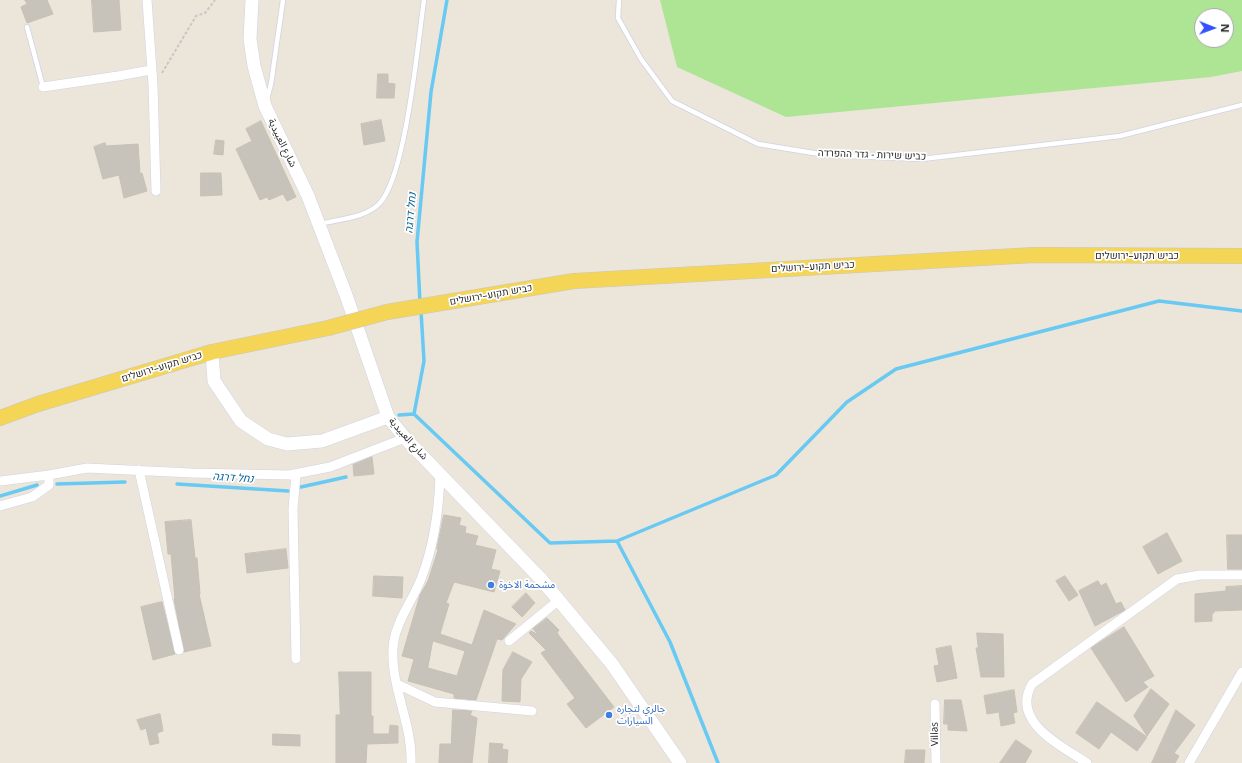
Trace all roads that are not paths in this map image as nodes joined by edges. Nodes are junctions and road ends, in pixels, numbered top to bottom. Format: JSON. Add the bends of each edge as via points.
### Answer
{"nodes":[{"id":1,"x":147,"y":0,"type":"edge"},
{"id":2,"x":252,"y":0,"type":"edge"},
{"id":3,"x":284,"y":0,"type":"edge"},
{"id":4,"x":424,"y":0,"type":"edge"},
{"id":5,"x":619,"y":0,"type":"edge"},
{"id":6,"x":27,"y":26,"type":"dead end"},
{"id":7,"x":151,"y":70,"type":"junction"},
{"id":8,"x":43,"y":87,"type":"joint"},
{"id":9,"x":1242,"y":105,"type":"edge"},
{"id":10,"x":265,"y":106,"type":"junction"},
{"id":11,"x":156,"y":191,"type":"dead end"},
{"id":12,"x":319,"y":224,"type":"junction"},
{"id":13,"x":1242,"y":256,"type":"edge"},
{"id":14,"x":212,"y":352,"type":"junction"},
{"id":15,"x":0,"y":418,"type":"edge"},
{"id":16,"x":388,"y":418,"type":"junction"},
{"id":17,"x":405,"y":438,"type":"junction"},
{"id":18,"x":139,"y":470,"type":"junction"},
{"id":19,"x":296,"y":474,"type":"junction"},
{"id":20,"x":440,"y":474,"type":"junction"},
{"id":21,"x":49,"y":475,"type":"junction"},
{"id":22,"x":0,"y":481,"type":"edge"},
{"id":23,"x":0,"y":506,"type":"edge"},
{"id":24,"x":1242,"y":575,"type":"edge"},
{"id":25,"x":559,"y":600,"type":"junction"},
{"id":26,"x":509,"y":640,"type":"dead end"},
{"id":27,"x":179,"y":650,"type":"dead end"},
{"id":28,"x":296,"y":659,"type":"dead end"},
{"id":29,"x":1242,"y":672,"type":"edge"},
{"id":30,"x":397,"y":684,"type":"junction"},
{"id":31,"x":934,"y":704,"type":"dead end"},
{"id":32,"x":532,"y":711,"type":"dead end"},
{"id":33,"x":411,"y":763,"type":"edge"},
{"id":34,"x":680,"y":763,"type":"edge"},
{"id":35,"x":936,"y":763,"type":"edge"},
{"id":36,"x":1087,"y":763,"type":"edge"},
{"id":37,"x":1189,"y":763,"type":"edge"}],
"edges":[{"from":1,"to":7,"type":"street"},
{"from":2,"to":10,"type":"main road","name":"شارع العبيدية","via":[[250,39]]},
{"from":3,"to":10,"type":"lane","via":[[271,84]]},
{"from":4,"to":12,"type":"lane","via":[[405,132],[388,192],[370,211]]},
{"from":5,"to":9,"type":"lane","name":"כביש שירות - גדר ההפרדה","via":[[618,18],[641,59],[672,101],[758,144],[826,155],[922,159],[1120,136]]},
{"from":6,"to":8,"type":"lane"},
{"from":7,"to":8,"type":"street"},
{"from":7,"to":11,"type":"street","via":[[154,85]]},
{"from":10,"to":12,"type":"main road","name":"شارع العبيدية"},
{"from":12,"to":16,"type":"main road","name":"شارع العبيدية"},
{"from":13,"to":14,"type":"main road","name":"כביש תקוע–ירושלים","bridge":true,"via":[[1034,255],[574,281],[387,312],[328,328]]},
{"from":14,"to":15,"type":"main road","name":"כביש תקוע–ירושלים","via":[[38,404]]},
{"from":14,"to":16,"type":"main road","via":[[214,381],[241,421],[268,439],[287,444],[322,441]]},
{"from":16,"to":17,"type":"main road","name":"شارع العبيدية"},
{"from":17,"to":19,"type":"street","via":[[330,467]]},
{"from":17,"to":20,"type":"main road","name":"شارع العبيدية"},
{"from":18,"to":19,"type":"street","via":[[191,474]]},
{"from":18,"to":21,"type":"street","via":[[87,468]]},
{"from":18,"to":27,"type":"street"},
{"from":19,"to":28,"type":"street","via":[[293,509]]},
{"from":20,"to":25,"type":"main road","name":"شارع العبيدية"},
{"from":20,"to":30,"type":"street","via":[[436,524],[421,579],[394,640],[393,656]]},
{"from":21,"to":22,"type":"street"},
{"from":21,"to":23,"type":"street","via":[[49,485],[32,497]]},
{"from":24,"to":36,"type":"street","via":[[1200,575],[1177,579],[1032,684],[1026,702],[1034,724],[1048,737]]},
{"from":25,"to":26,"type":"street"},
{"from":25,"to":34,"type":"main road","name":"شارع العبيدية","via":[[612,664]]},
{"from":29,"to":37,"type":"street"},
{"from":30,"to":32,"type":"street","via":[[435,702]]},
{"from":30,"to":33,"type":"street","via":[[412,749]]},
{"from":31,"to":35,"type":"street","name":"Villas"}]}
